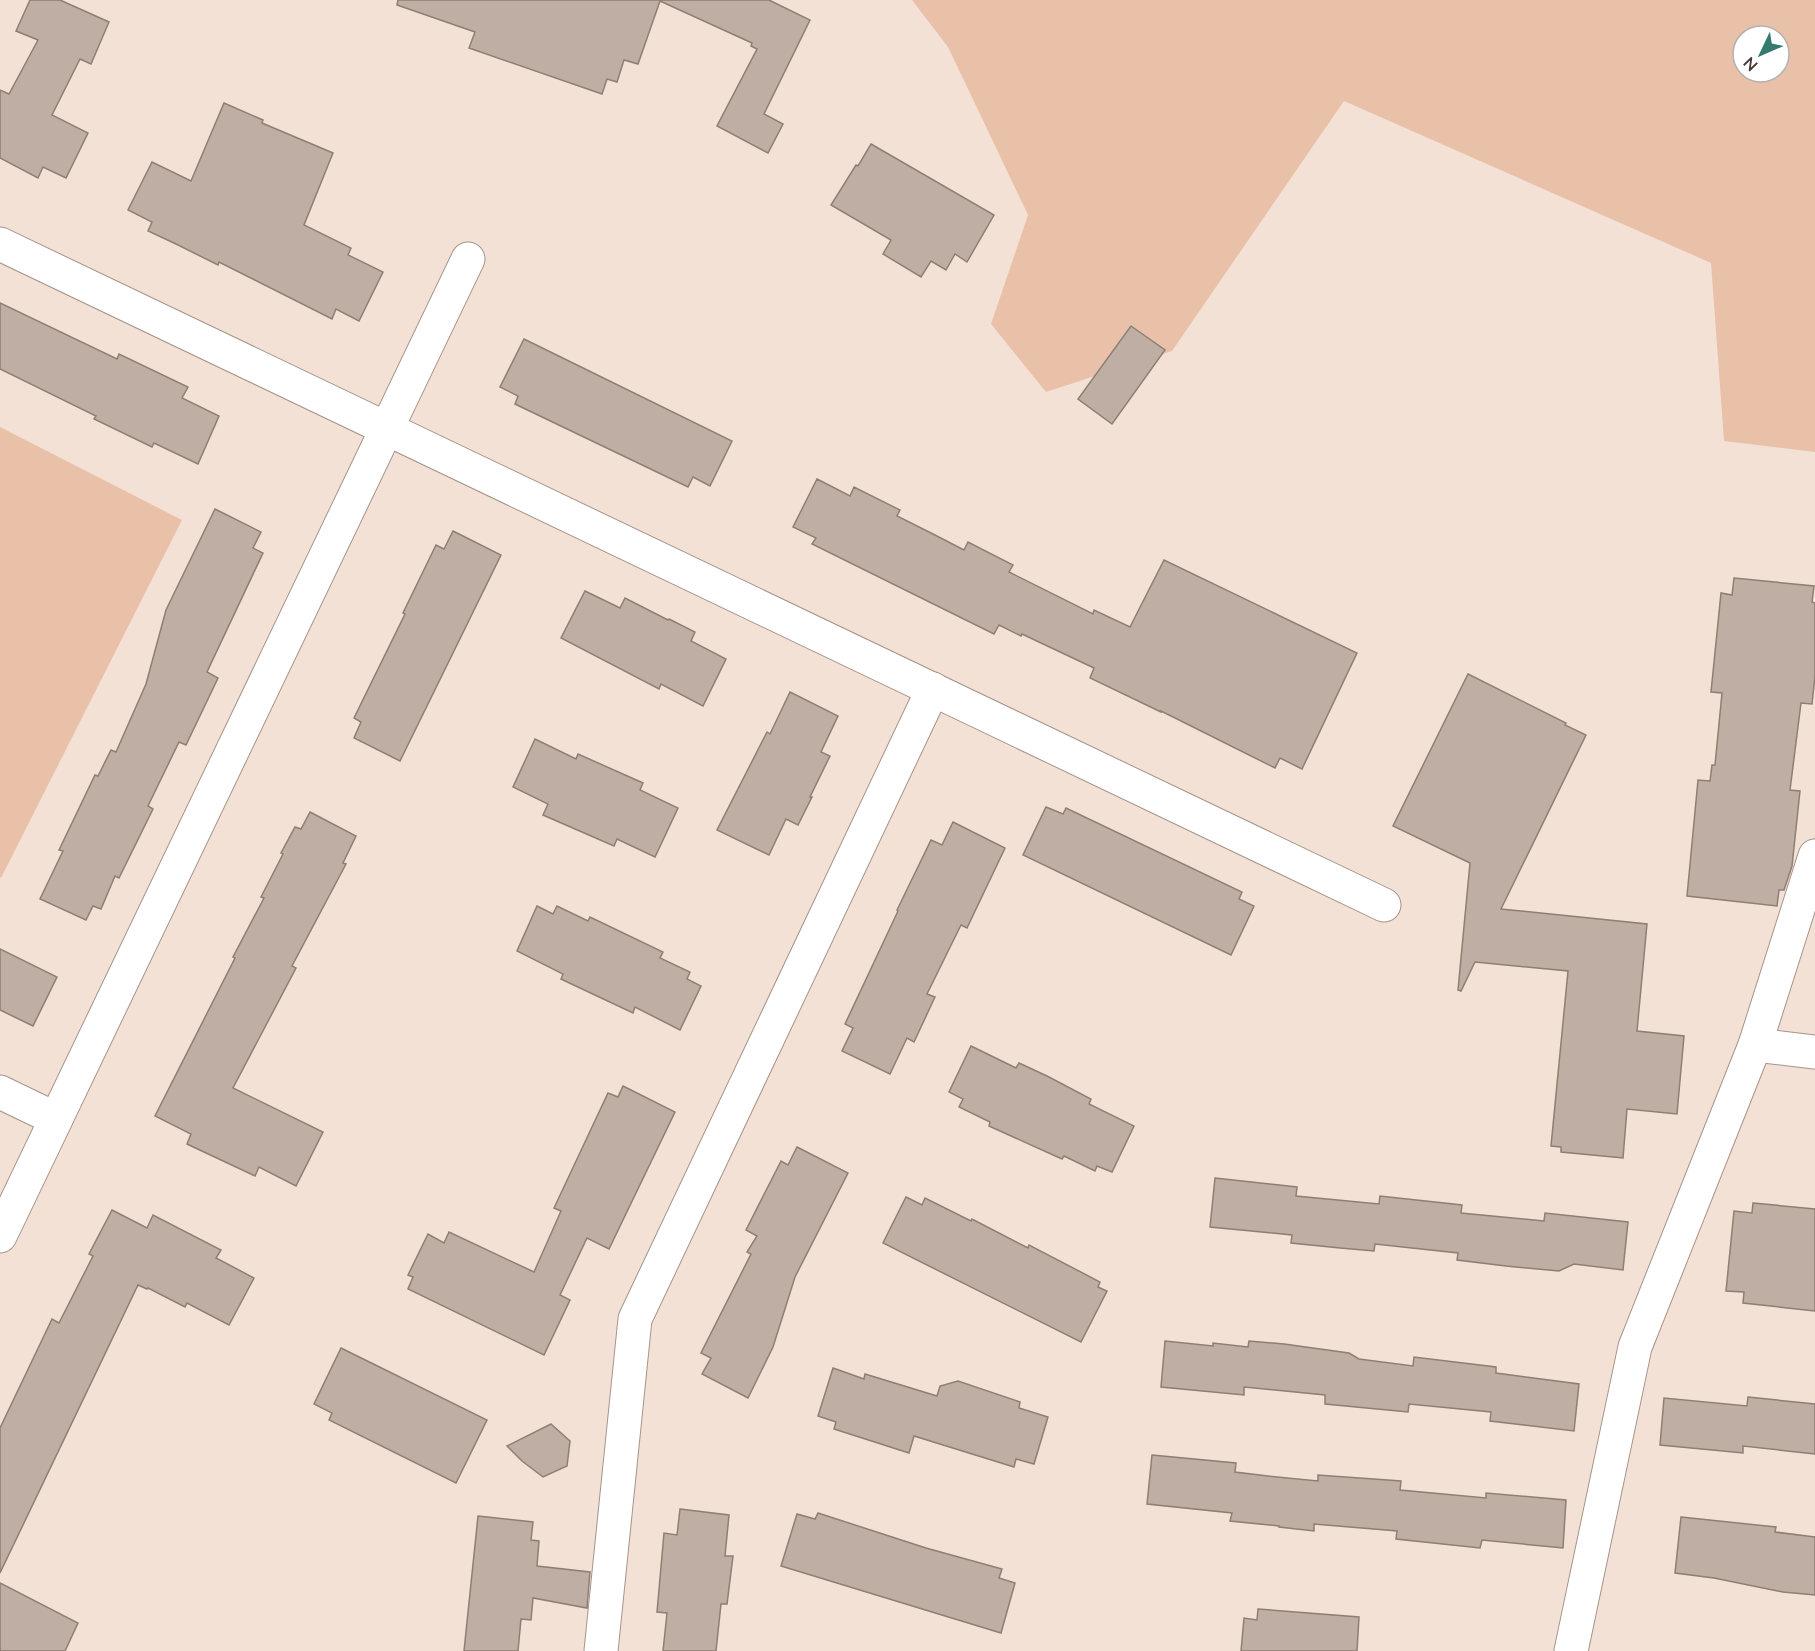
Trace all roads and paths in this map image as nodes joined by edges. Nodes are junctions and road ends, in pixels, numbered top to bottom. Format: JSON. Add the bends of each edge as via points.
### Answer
{"nodes":[{"id":1,"x":0,"y":244,"type":"edge"},
{"id":2,"x":468,"y":259,"type":"dead end"},
{"id":3,"x":387,"y":429,"type":"junction"},
{"id":4,"x":933,"y":689,"type":"junction"},
{"id":5,"x":1815,"y":856,"type":"edge"},
{"id":6,"x":1384,"y":905,"type":"dead end"},
{"id":7,"x":1755,"y":1045,"type":"junction"},
{"id":8,"x":1815,"y":1052,"type":"edge"},
{"id":9,"x":0,"y":1092,"type":"edge"},
{"id":10,"x":56,"y":1119,"type":"junction"},
{"id":11,"x":0,"y":1236,"type":"edge"},
{"id":12,"x":601,"y":1651,"type":"edge"},
{"id":13,"x":1571,"y":1651,"type":"edge"}],
"edges":[{"from":1,"to":3,"type":"street"},
{"from":2,"to":3,"type":"street"},
{"from":3,"to":4,"type":"street"},
{"from":3,"to":10,"type":"street"},
{"from":4,"to":6,"type":"street"},
{"from":4,"to":12,"type":"street","via":[[635,1319]]},
{"from":5,"to":7,"type":"street"},
{"from":7,"to":8,"type":"street"},
{"from":7,"to":13,"type":"street","via":[[1635,1347]]},
{"from":9,"to":10,"type":"street"},
{"from":10,"to":11,"type":"street"}]}
